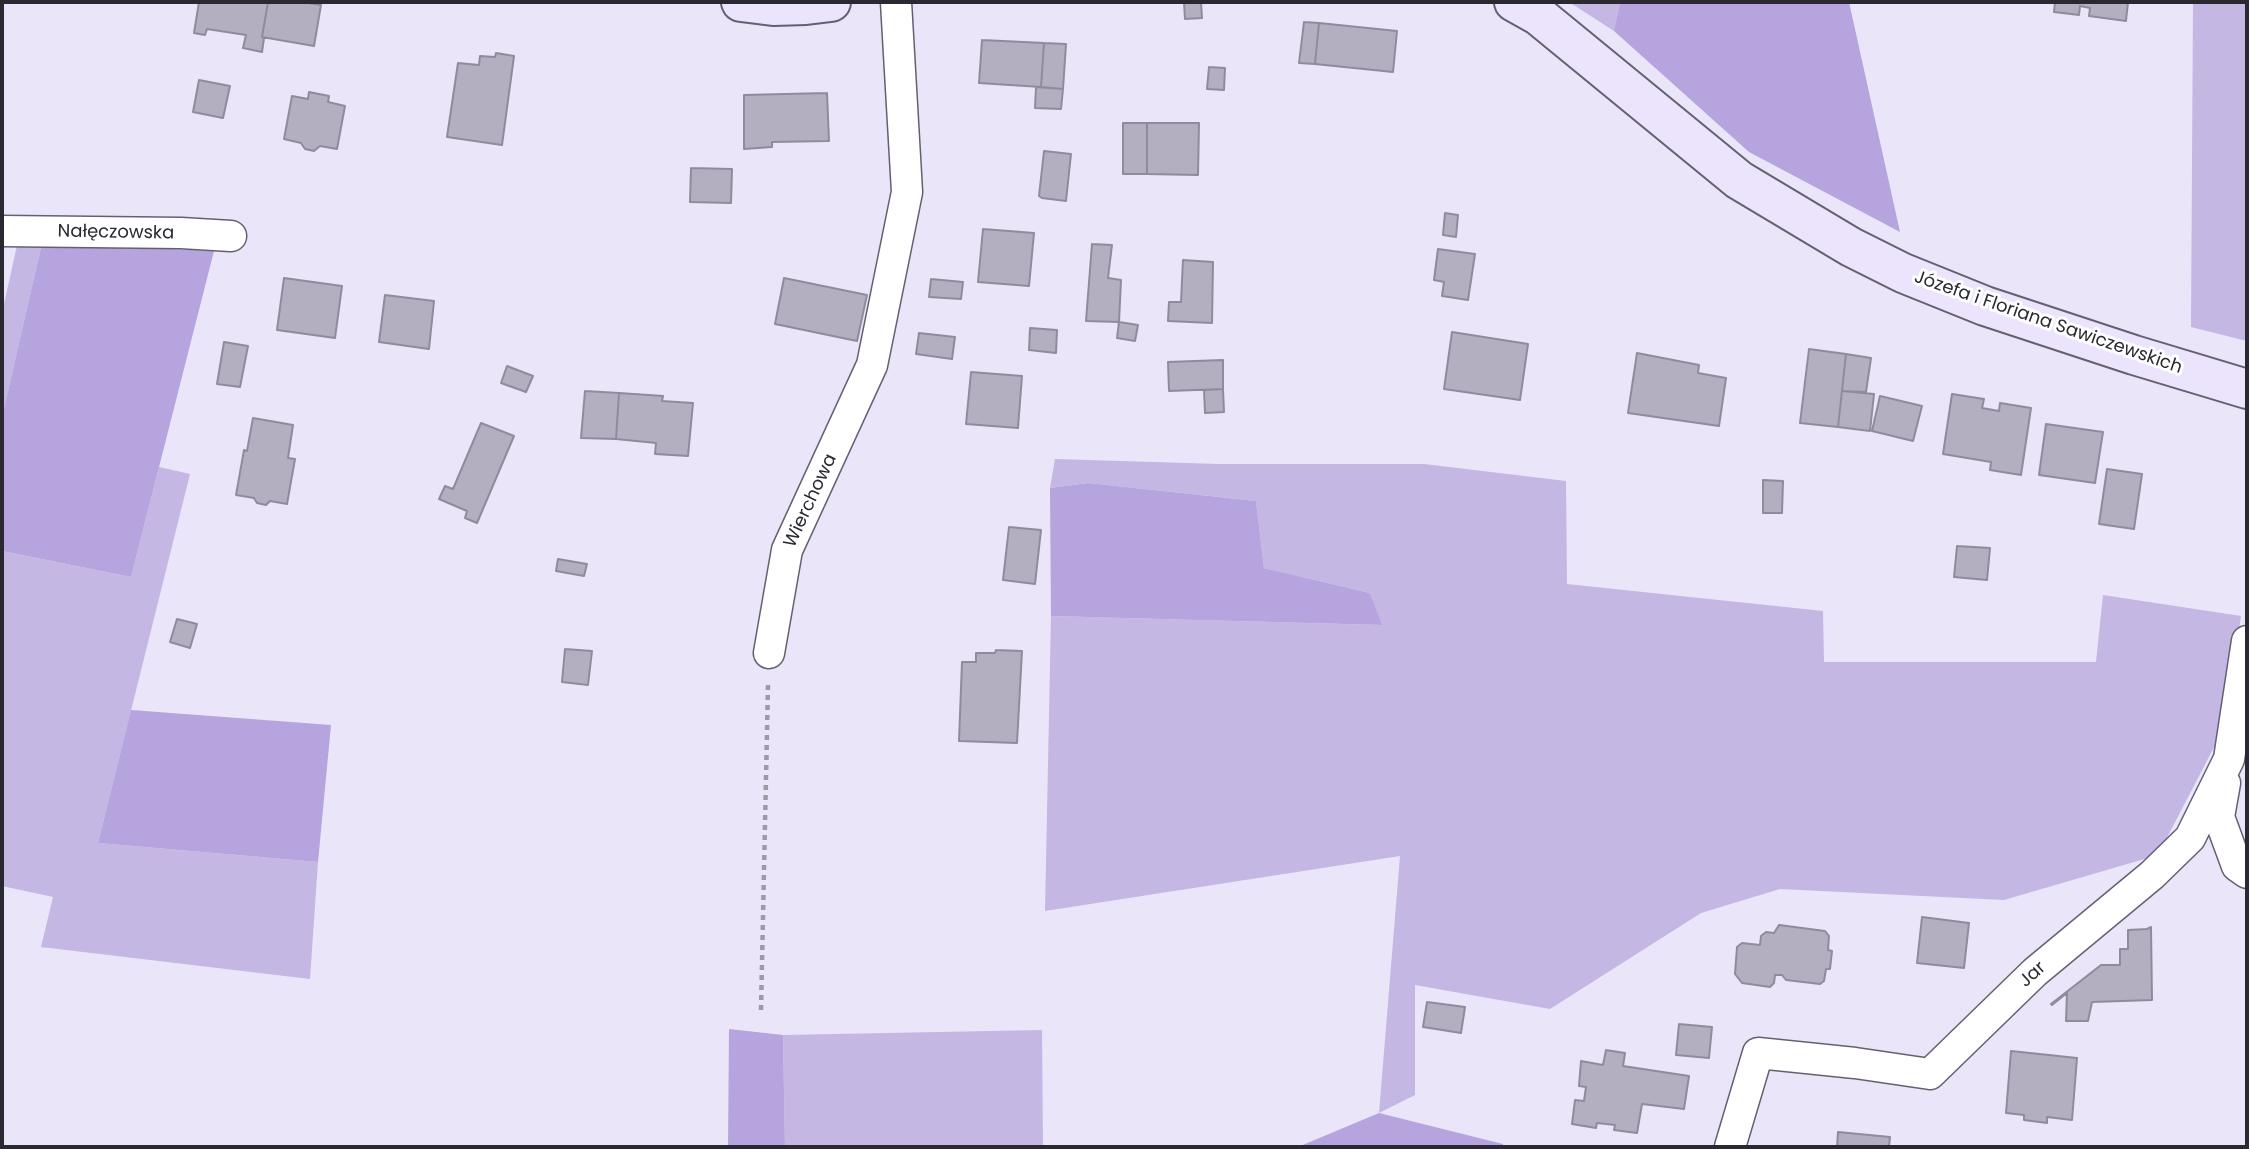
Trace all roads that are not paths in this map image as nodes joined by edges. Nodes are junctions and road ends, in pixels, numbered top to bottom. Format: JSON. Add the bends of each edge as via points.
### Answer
{"nodes":[{"id":1,"x":741,"y":2,"type":"edge"},
{"id":2,"x":896,"y":2,"type":"edge"},
{"id":3,"x":1514,"y":2,"type":"edge"},
{"id":4,"x":814,"y":3,"type":"edge"},
{"id":5,"x":2,"y":231,"type":"edge"},
{"id":6,"x":230,"y":236,"type":"dead end"},
{"id":7,"x":2247,"y":389,"type":"edge"},
{"id":8,"x":2247,"y":641,"type":"edge"},
{"id":9,"x":769,"y":653,"type":"road end"},
{"id":10,"x":2229,"y":759,"type":"junction"},
{"id":11,"x":2247,"y":873,"type":"edge"},
{"id":12,"x":1730,"y":1147,"type":"edge"}],
"edges":[{"from":1,"to":4,"type":"street","via":[[773,6]]},
{"from":2,"to":9,"type":"street","name":"Wierchowa","via":[[907,192],[872,365],[787,551]]},
{"from":3,"to":7,"type":"street","name":"Józefa i Floriana Sawiczewskich","via":[[1539,16],[1739,180],[1851,247],[1985,306]]},
{"from":5,"to":6,"type":"street","name":"Nałęczowska"},
{"from":8,"to":10,"type":"street","name":"Jar"},
{"from":10,"to":11,"type":"street","via":[[2219,817],[2237,866]]},
{"from":10,"to":12,"type":"street","name":"Jar","via":[[2190,838],[2035,972],[1930,1074],[1758,1053]]}]}
